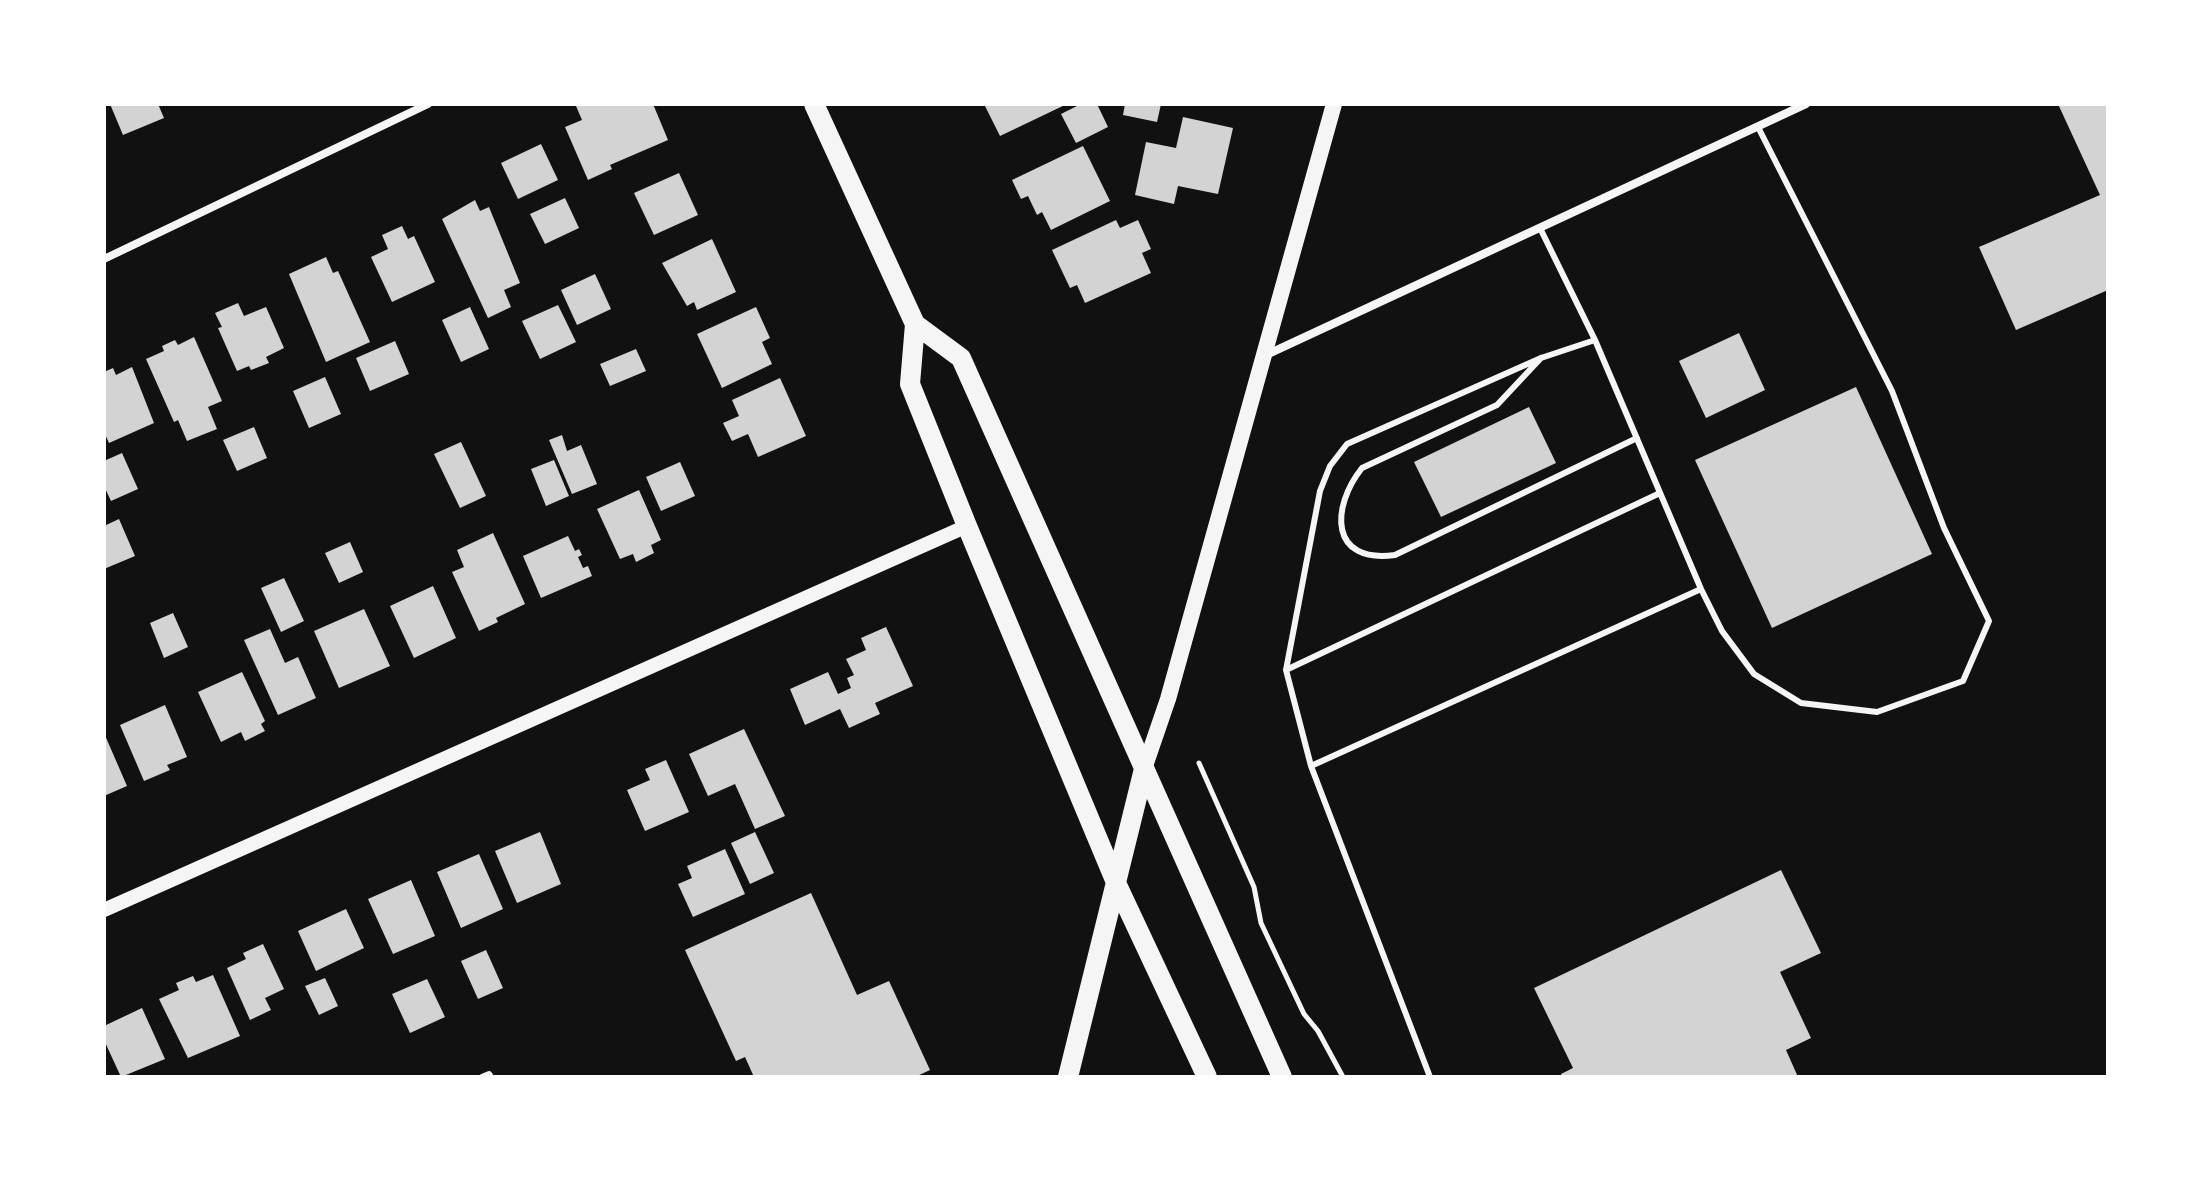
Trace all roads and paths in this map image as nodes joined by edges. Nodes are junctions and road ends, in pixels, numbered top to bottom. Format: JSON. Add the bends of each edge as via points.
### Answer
{"nodes":[{"id":1,"x":428,"y":104,"type":"edge"},
{"id":2,"x":814,"y":104,"type":"edge"},
{"id":3,"x":1334,"y":104,"type":"edge"},
{"id":4,"x":1806,"y":104,"type":"edge"},
{"id":5,"x":1758,"y":127,"type":"junction"},
{"id":6,"x":1540,"y":228,"type":"junction"},
{"id":7,"x":104,"y":259,"type":"edge"},
{"id":8,"x":915,"y":324,"type":"junction"},
{"id":9,"x":1595,"y":340,"type":"junction"},
{"id":10,"x":1265,"y":355,"type":"junction"},
{"id":11,"x":1541,"y":358,"type":"junction"},
{"id":12,"x":1637,"y":438,"type":"junction"},
{"id":13,"x":1660,"y":493,"type":"junction"},
{"id":14,"x":967,"y":526,"type":"junction"},
{"id":15,"x":1701,"y":589,"type":"junction"},
{"id":16,"x":1286,"y":670,"type":"junction"},
{"id":17,"x":1199,"y":763,"type":"dead end"},
{"id":18,"x":1311,"y":766,"type":"junction"},
{"id":19,"x":1144,"y":769,"type":"junction"},
{"id":20,"x":1117,"y":885,"type":"junction"},
{"id":21,"x":104,"y":910,"type":"edge"},
{"id":22,"x":482,"y":1077,"type":"edge"},
{"id":23,"x":491,"y":1077,"type":"edge"},
{"id":24,"x":1068,"y":1077,"type":"edge"},
{"id":25,"x":1207,"y":1077,"type":"edge"},
{"id":26,"x":1282,"y":1077,"type":"edge"},
{"id":27,"x":1343,"y":1077,"type":"edge"},
{"id":28,"x":1430,"y":1077,"type":"edge"}],
"edges":[{"from":1,"to":7,"type":"street"},
{"from":2,"to":8,"type":"main road"},
{"from":3,"to":10,"type":"main road"},
{"from":4,"to":5,"type":"street"},
{"from":5,"to":6,"type":"street"},
{"from":5,"to":15,"type":"lane","via":[[1892,391],[1944,528],[1989,621],[1963,681],[1877,712],[1801,703],[1754,674],[1722,631]]},
{"from":6,"to":9,"type":"lane"},
{"from":6,"to":10,"type":"street"},
{"from":8,"to":14,"type":"main road","via":[[910,384]]},
{"from":8,"to":19,"type":"main road","via":[[961,358]]},
{"from":9,"to":11,"type":"lane"},
{"from":9,"to":12,"type":"lane"},
{"from":10,"to":19,"type":"main road"},
{"from":11,"to":12,"type":"lane","via":[[1497,405],[1362,468],[1339,509],[1346,537],[1358,553],[1395,555]]},
{"from":11,"to":16,"type":"lane","via":[[1347,444],[1320,491]]},
{"from":12,"to":13,"type":"lane"},
{"from":13,"to":15,"type":"lane"},
{"from":13,"to":16,"type":"lane"},
{"from":14,"to":20,"type":"main road"},
{"from":14,"to":21,"type":"street"},
{"from":15,"to":18,"type":"lane"},
{"from":16,"to":18,"type":"lane"},
{"from":17,"to":27,"type":"path","via":[[1254,887],[1261,923],[1304,1014]]},
{"from":18,"to":28,"type":"lane"},
{"from":19,"to":20,"type":"main road"},
{"from":19,"to":26,"type":"main road"},
{"from":20,"to":24,"type":"main road"},
{"from":20,"to":25,"type":"main road"},
{"from":22,"to":23,"type":"lane"}]}
